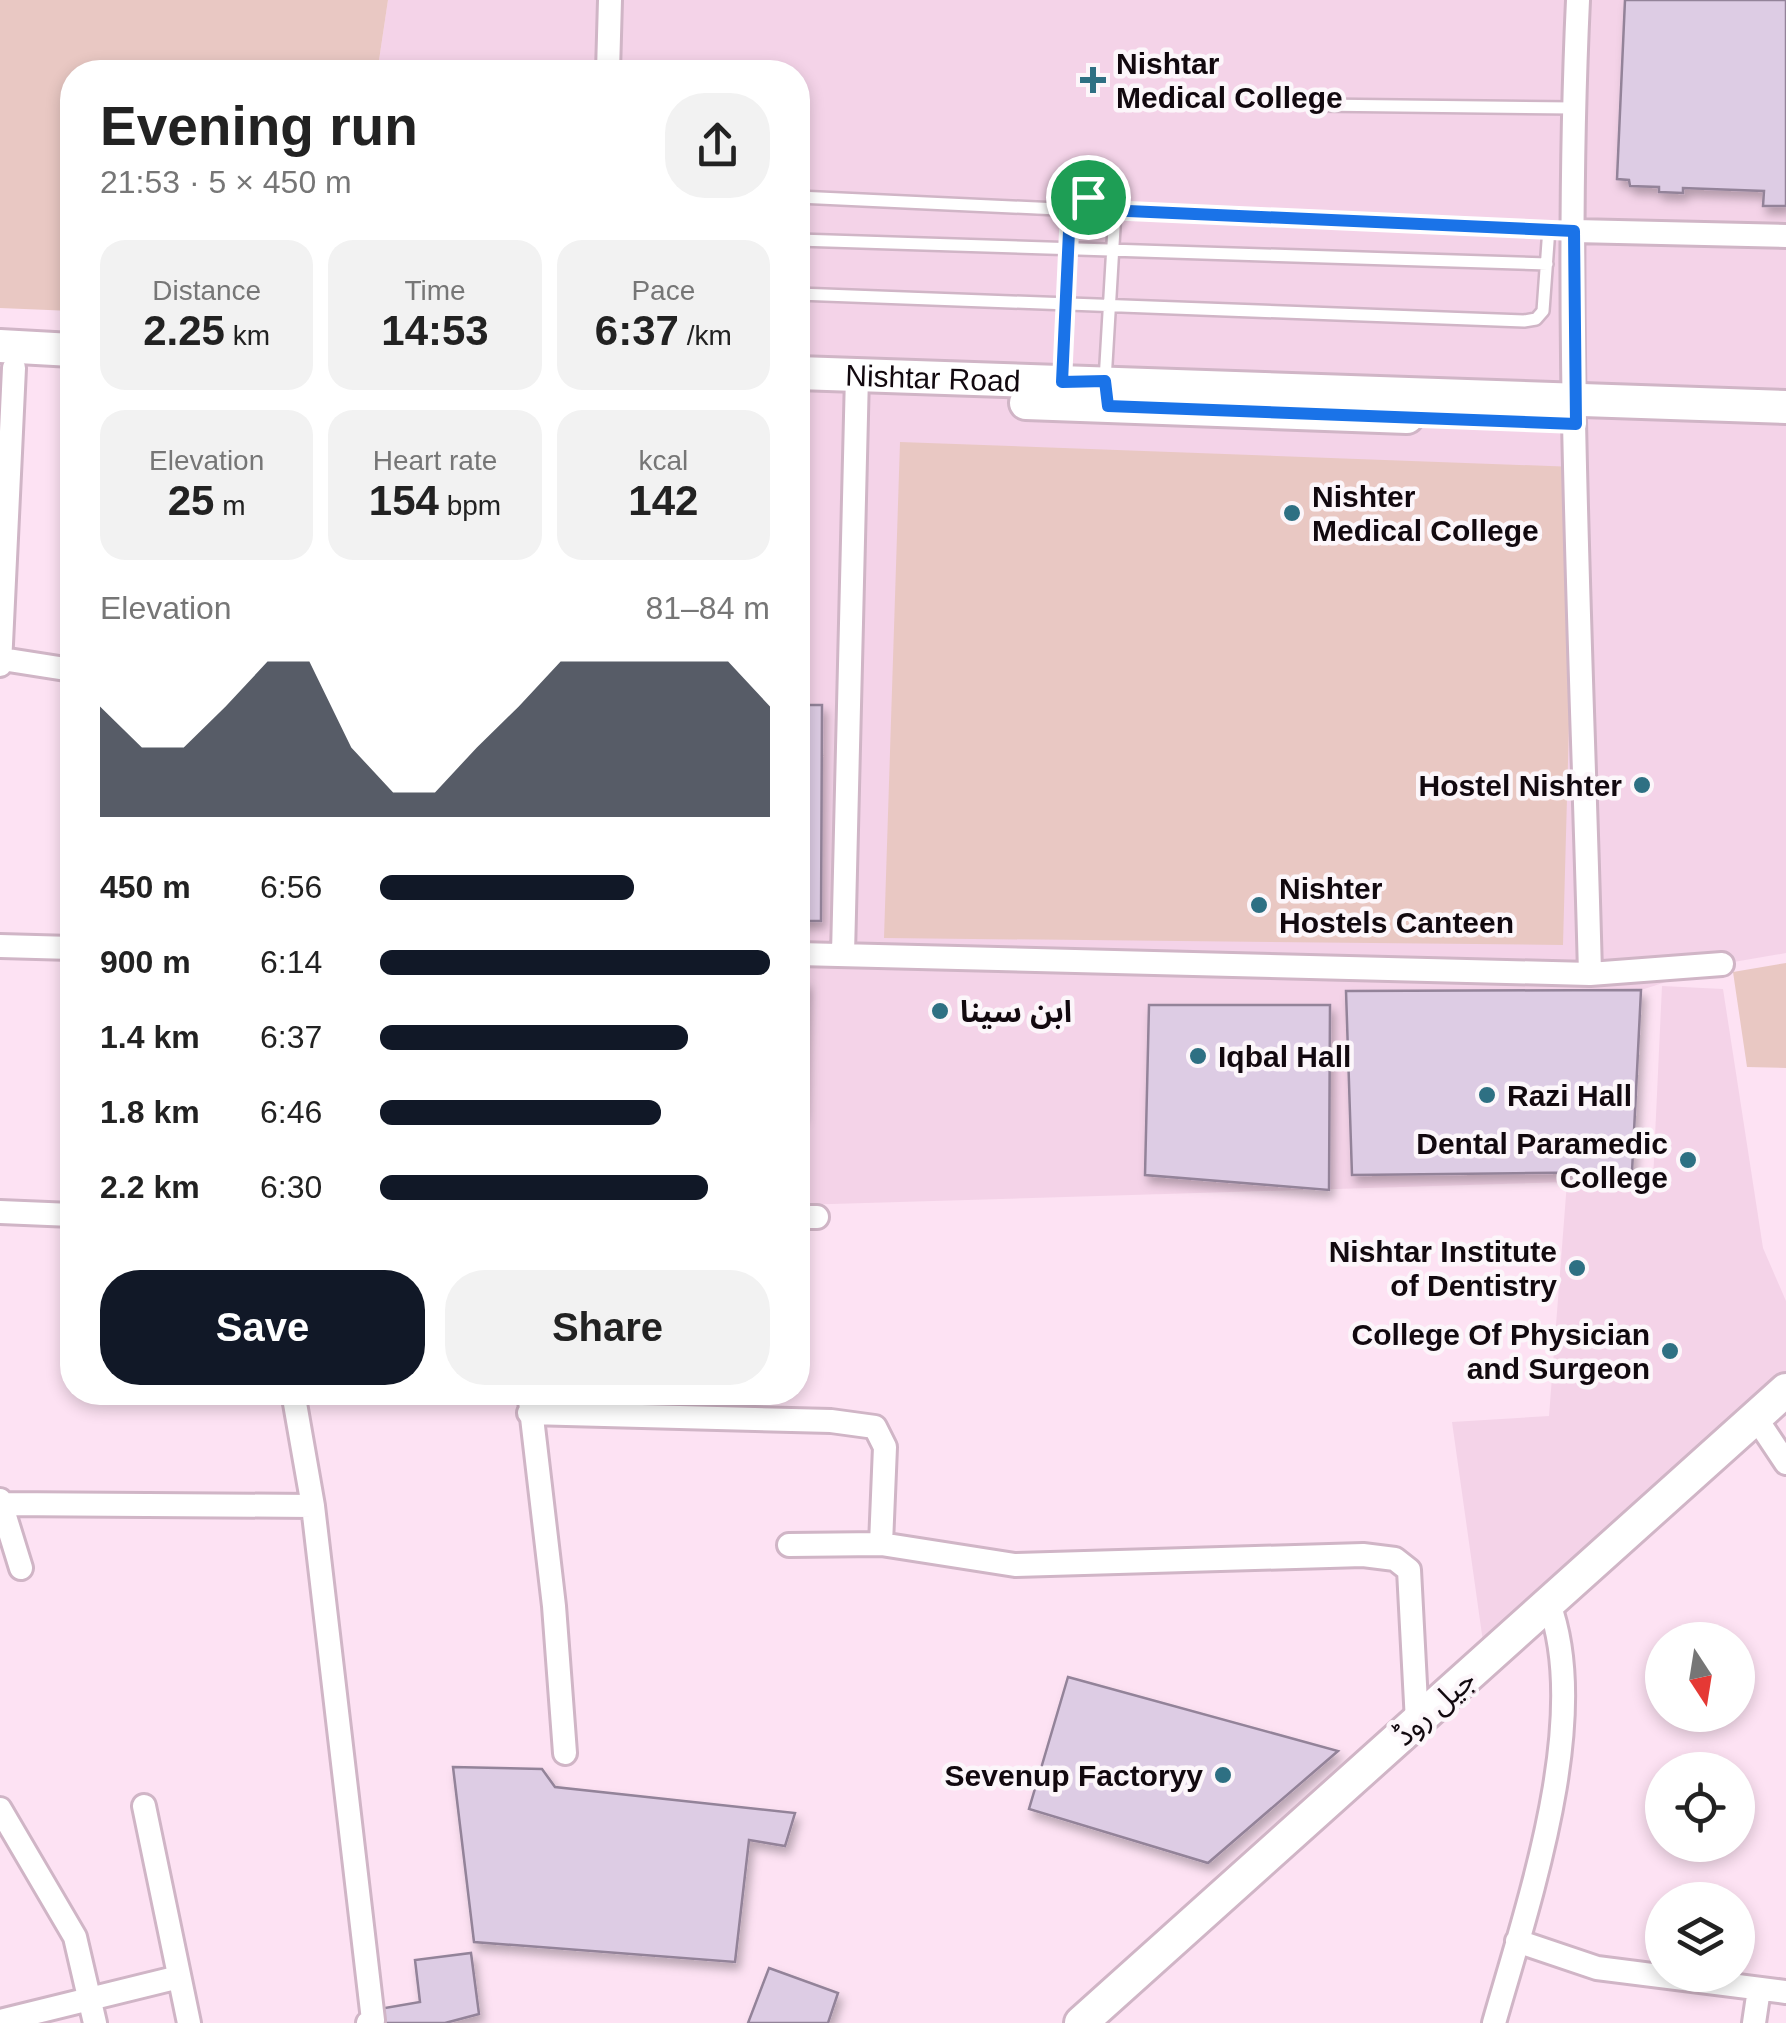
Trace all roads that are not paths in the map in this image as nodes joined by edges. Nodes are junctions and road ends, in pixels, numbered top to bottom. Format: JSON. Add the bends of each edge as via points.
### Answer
{"nodes":[{"id":1,"x":610,"y":0,"type":"edge"},
{"id":2,"x":1578,"y":0,"type":"edge"},
{"id":3,"x":608,"y":60,"type":"edge"},
{"id":4,"x":1316,"y":105,"type":"dead end"},
{"id":5,"x":1573,"y":108,"type":"junction"},
{"id":6,"x":810,"y":198,"type":"edge"},
{"id":7,"x":1074,"y":210,"type":"junction"},
{"id":8,"x":1111,"y":211,"type":"junction"},
{"id":9,"x":1550,"y":228,"type":"junction"},
{"id":10,"x":1574,"y":231,"type":"junction"},
{"id":11,"x":1786,"y":236,"type":"edge"},
{"id":12,"x":810,"y":240,"type":"edge"},
{"id":13,"x":1071,"y":248,"type":"junction"},
{"id":14,"x":1114,"y":249,"type":"junction"},
{"id":15,"x":1547,"y":264,"type":"junction"},
{"id":16,"x":810,"y":294,"type":"edge"},
{"id":17,"x":1067,"y":303,"type":"junction"},
{"id":18,"x":1113,"y":304,"type":"junction"},
{"id":19,"x":60,"y":352,"type":"edge"},
{"id":20,"x":4,"y":360,"type":"edge"},
{"id":21,"x":60,"y":368,"type":"edge"},
{"id":22,"x":810,"y":376,"type":"edge"},
{"id":23,"x":1062,"y":382,"type":"junction"},
{"id":24,"x":856,"y":387,"type":"junction"},
{"id":25,"x":810,"y":393,"type":"edge"},
{"id":26,"x":1106,"y":393,"type":"junction"},
{"id":27,"x":1786,"y":406,"type":"edge"},
{"id":28,"x":1576,"y":413,"type":"junction"},
{"id":29,"x":1786,"y":429,"type":"edge"},
{"id":30,"x":1,"y":662,"type":"edge"},
{"id":31,"x":60,"y":669,"type":"edge"},
{"id":32,"x":0,"y":946,"type":"edge"},
{"id":33,"x":60,"y":948,"type":"edge"},
{"id":34,"x":810,"y":954,"type":"edge"},
{"id":35,"x":843,"y":954,"type":"junction"},
{"id":36,"x":1722,"y":964,"type":"dead end"},
{"id":37,"x":1590,"y":974,"type":"junction"},
{"id":38,"x":0,"y":1212,"type":"edge"},
{"id":39,"x":60,"y":1214,"type":"edge"},
{"id":40,"x":1786,"y":1390,"type":"edge"},
{"id":41,"x":295,"y":1405,"type":"edge"},
{"id":42,"x":529,"y":1405,"type":"edge"},
{"id":43,"x":563,"y":1405,"type":"edge"},
{"id":44,"x":1756,"y":1418,"type":"junction"},
{"id":45,"x":1786,"y":1463,"type":"edge"},
{"id":46,"x":0,"y":1502,"type":"edge"},
{"id":47,"x":312,"y":1506,"type":"junction"},
{"id":48,"x":880,"y":1544,"type":"junction"},
{"id":49,"x":789,"y":1545,"type":"dead end"},
{"id":50,"x":22,"y":1568,"type":"dead end"},
{"id":51,"x":1549,"y":1604,"type":"junction"},
{"id":52,"x":1417,"y":1722,"type":"junction"},
{"id":53,"x":565,"y":1753,"type":"dead end"},
{"id":54,"x":144,"y":1806,"type":"dead end"},
{"id":55,"x":0,"y":1809,"type":"edge"},
{"id":56,"x":1518,"y":1941,"type":"junction"},
{"id":57,"x":179,"y":1977,"type":"junction"},
{"id":58,"x":1758,"y":1989,"type":"junction"},
{"id":59,"x":1786,"y":1992,"type":"edge"},
{"id":60,"x":91,"y":1996,"type":"junction"},
{"id":61,"x":0,"y":2021,"type":"edge"},
{"id":62,"x":96,"y":2023,"type":"edge"},
{"id":63,"x":189,"y":2023,"type":"edge"},
{"id":64,"x":368,"y":2023,"type":"edge"},
{"id":65,"x":1081,"y":2023,"type":"edge"},
{"id":66,"x":1494,"y":2023,"type":"edge"},
{"id":67,"x":1754,"y":2023,"type":"edge"}],
"edges":[{"from":1,"to":3,"type":"street"},
{"from":2,"to":5,"type":"street"},
{"from":4,"to":5,"type":"lane"},
{"from":5,"to":10,"type":"street"},
{"from":6,"to":7,"type":"lane"},
{"from":7,"to":8,"type":"lane","via":[[1096,223]]},
{"from":7,"to":13,"type":"lane"},
{"from":8,"to":9,"type":"lane"},
{"from":8,"to":14,"type":"lane"},
{"from":9,"to":10,"type":"lane"},
{"from":9,"to":15,"type":"lane"},
{"from":10,"to":11,"type":"street"},
{"from":10,"to":28,"type":"street"},
{"from":12,"to":13,"type":"lane"},
{"from":13,"to":14,"type":"lane"},
{"from":13,"to":17,"type":"lane"},
{"from":14,"to":15,"type":"lane"},
{"from":14,"to":18,"type":"lane"},
{"from":15,"to":18,"type":"lane","via":[[1543,311],[1524,321]]},
{"from":16,"to":17,"type":"lane"},
{"from":17,"to":18,"type":"lane"},
{"from":17,"to":23,"type":"lane"},
{"from":18,"to":26,"type":"lane"},
{"from":19,"to":20,"type":"main road"},
{"from":20,"to":21,"type":"main road"},
{"from":20,"to":30,"type":"street"},
{"from":22,"to":24,"type":"main road","name":"Nishtar Road"},
{"from":23,"to":24,"type":"main road","name":"Nishtar Road"},
{"from":23,"to":26,"type":"main road","name":"Nishtar Road"},
{"from":24,"to":25,"type":"main road","name":"Nishtar Road"},
{"from":24,"to":26,"type":"main road","name":"Nishtar Road"},
{"from":24,"to":35,"type":"street"},
{"from":26,"to":28,"type":"main road","name":"Nishtar Road"},
{"from":27,"to":28,"type":"main road","name":"Nishtar Road"},
{"from":28,"to":29,"type":"main road","name":"Nishtar Road"},
{"from":28,"to":37,"type":"street"},
{"from":30,"to":31,"type":"street"},
{"from":32,"to":33,"type":"street"},
{"from":34,"to":35,"type":"street"},
{"from":35,"to":37,"type":"street"},
{"from":36,"to":37,"type":"street"},
{"from":38,"to":39,"type":"street"},
{"from":40,"to":44,"type":"main road","name":"جیل روڈ"},
{"from":41,"to":47,"type":"street"},
{"from":42,"to":53,"type":"street"},
{"from":43,"to":48,"type":"street","via":[[875,1427],[884,1447]]},
{"from":44,"to":45,"type":"street"},
{"from":44,"to":51,"type":"main road","name":"جیل روڈ"},
{"from":46,"to":47,"type":"street"},
{"from":46,"to":50,"type":"street"},
{"from":47,"to":64,"type":"street"},
{"from":48,"to":49,"type":"street"},
{"from":48,"to":52,"type":"street","via":[[1015,1565],[1395,1558],[1408,1570]]},
{"from":51,"to":52,"type":"main road","name":"جیل روڈ"},
{"from":51,"to":56,"type":"street","via":[[1563,1652],[1562,1718],[1553,1790]]},
{"from":52,"to":65,"type":"main road","name":"جیل روڈ"},
{"from":54,"to":57,"type":"street"},
{"from":55,"to":60,"type":"street","via":[[76,1936]]},
{"from":56,"to":58,"type":"street","via":[[1598,1968]]},
{"from":56,"to":66,"type":"street"},
{"from":57,"to":60,"type":"street"},
{"from":57,"to":63,"type":"street"},
{"from":58,"to":59,"type":"street"},
{"from":58,"to":67,"type":"street"},
{"from":60,"to":61,"type":"street"},
{"from":60,"to":62,"type":"street"}]}
